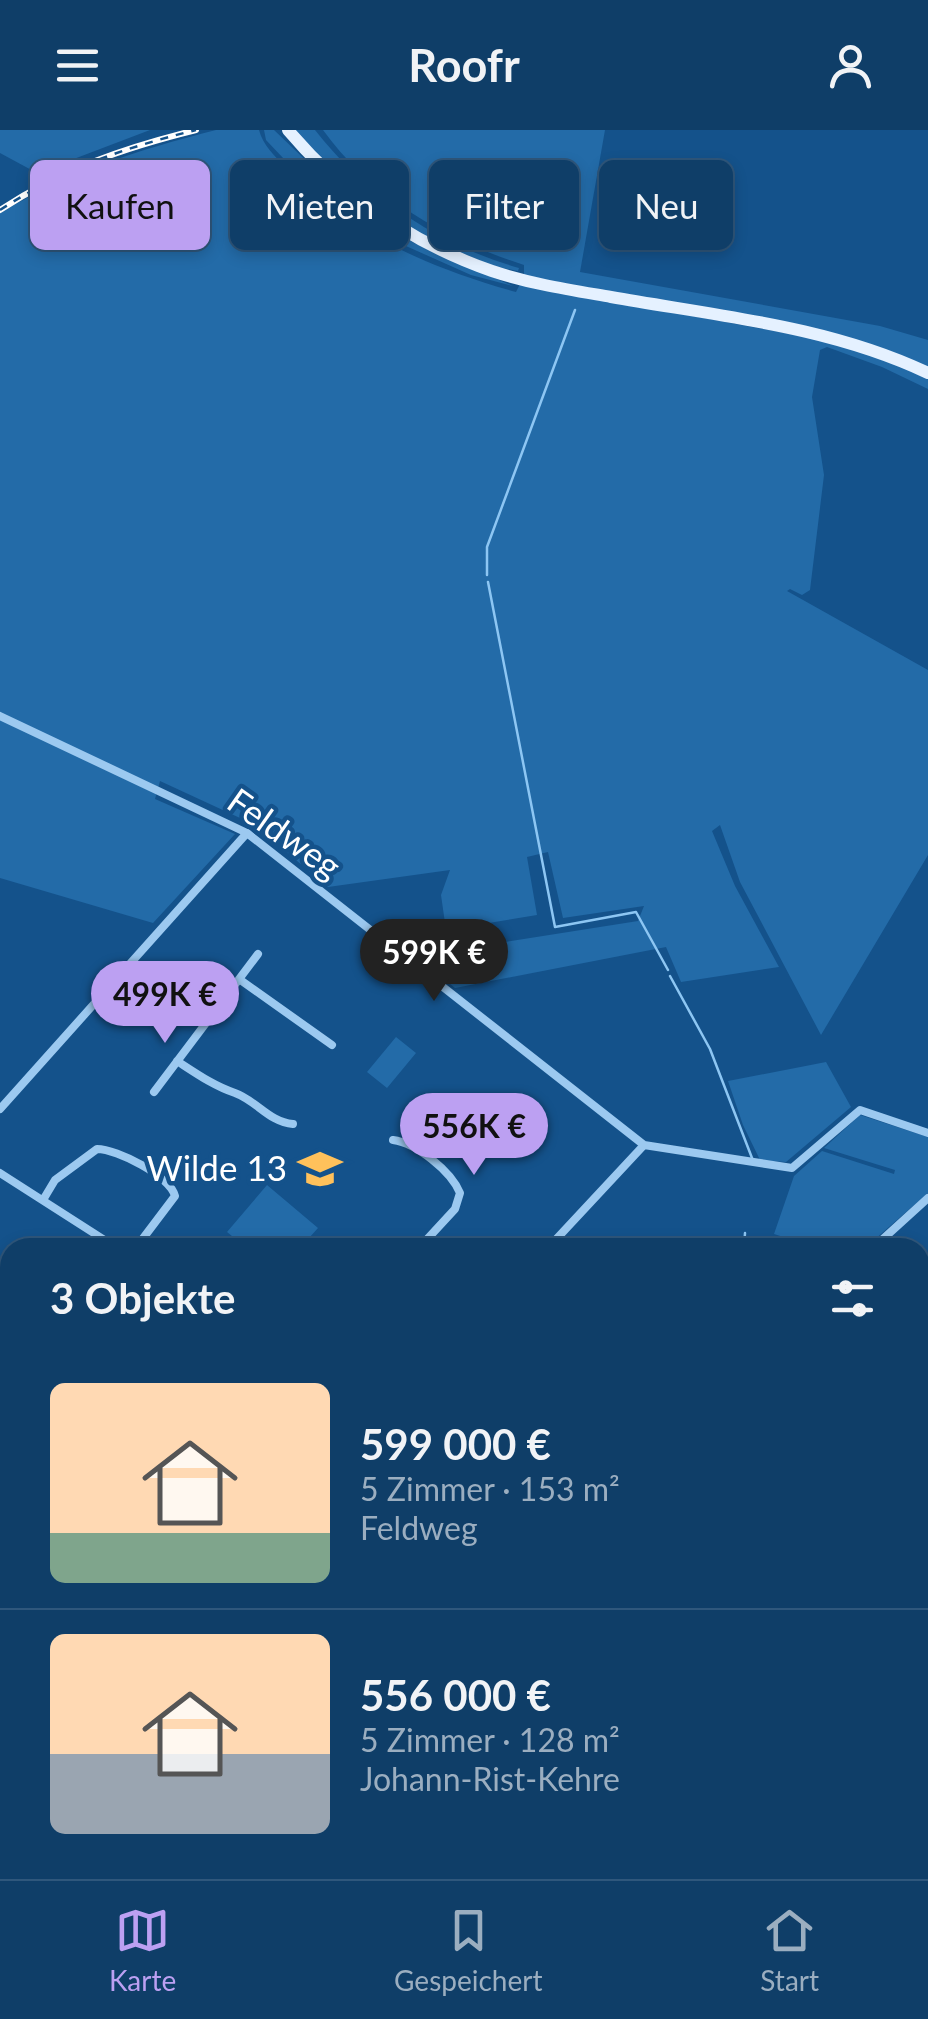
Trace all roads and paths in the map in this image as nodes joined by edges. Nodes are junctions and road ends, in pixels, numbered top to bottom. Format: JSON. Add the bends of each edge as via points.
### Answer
{"nodes":[{"id":1,"x":288,"y":130,"type":"edge"},
{"id":2,"x":928,"y":374,"type":"edge"},
{"id":3,"x":0,"y":716,"type":"edge"},
{"id":4,"x":246,"y":833,"type":"junction"},
{"id":5,"x":258,"y":954,"type":"dead end"},
{"id":6,"x":126,"y":968,"type":"junction"},
{"id":7,"x":239,"y":979,"type":"junction"},
{"id":8,"x":205,"y":1023,"type":"junction"},
{"id":9,"x":332,"y":1045,"type":"dead end"},
{"id":10,"x":178,"y":1060,"type":"junction"},
{"id":11,"x":154,"y":1092,"type":"dead end"},
{"id":12,"x":0,"y":1109,"type":"edge"},
{"id":13,"x":294,"y":1124,"type":"dead end"},
{"id":14,"x":928,"y":1133,"type":"edge"},
{"id":15,"x":393,"y":1140,"type":"dead end"},
{"id":16,"x":644,"y":1145,"type":"junction"},
{"id":17,"x":0,"y":1174,"type":"edge"},
{"id":18,"x":928,"y":1198,"type":"edge"},
{"id":19,"x":43,"y":1200,"type":"junction"},
{"id":20,"x":102,"y":1238,"type":"edge"},
{"id":21,"x":143,"y":1238,"type":"edge"},
{"id":22,"x":430,"y":1238,"type":"edge"},
{"id":23,"x":557,"y":1238,"type":"edge"},
{"id":24,"x":884,"y":1238,"type":"edge"}],
"edges":[{"from":1,"to":2,"type":"main road","via":[[375,211],[461,259],[538,283],[831,337]]},
{"from":3,"to":4,"type":"street","name":"Feldweg"},
{"from":4,"to":6,"type":"street"},
{"from":4,"to":16,"type":"street","name":"Feldweg"},
{"from":5,"to":7,"type":"street"},
{"from":6,"to":8,"type":"street"},
{"from":6,"to":12,"type":"street"},
{"from":7,"to":8,"type":"street"},
{"from":7,"to":9,"type":"street"},
{"from":8,"to":10,"type":"street"},
{"from":10,"to":11,"type":"street"},
{"from":10,"to":13,"type":"street","via":[[278,1122]]},
{"from":14,"to":16,"type":"street","name":"Feldweg","via":[[860,1110],[792,1168]]},
{"from":15,"to":22,"type":"street","via":[[407,1142],[460,1193],[456,1209]]},
{"from":16,"to":23,"type":"street"},
{"from":17,"to":19,"type":"street"},
{"from":18,"to":24,"type":"street"},
{"from":19,"to":20,"type":"street"},
{"from":19,"to":21,"type":"street","via":[[55,1180],[97,1149],[108,1149],[168,1183],[176,1196]]}]}
